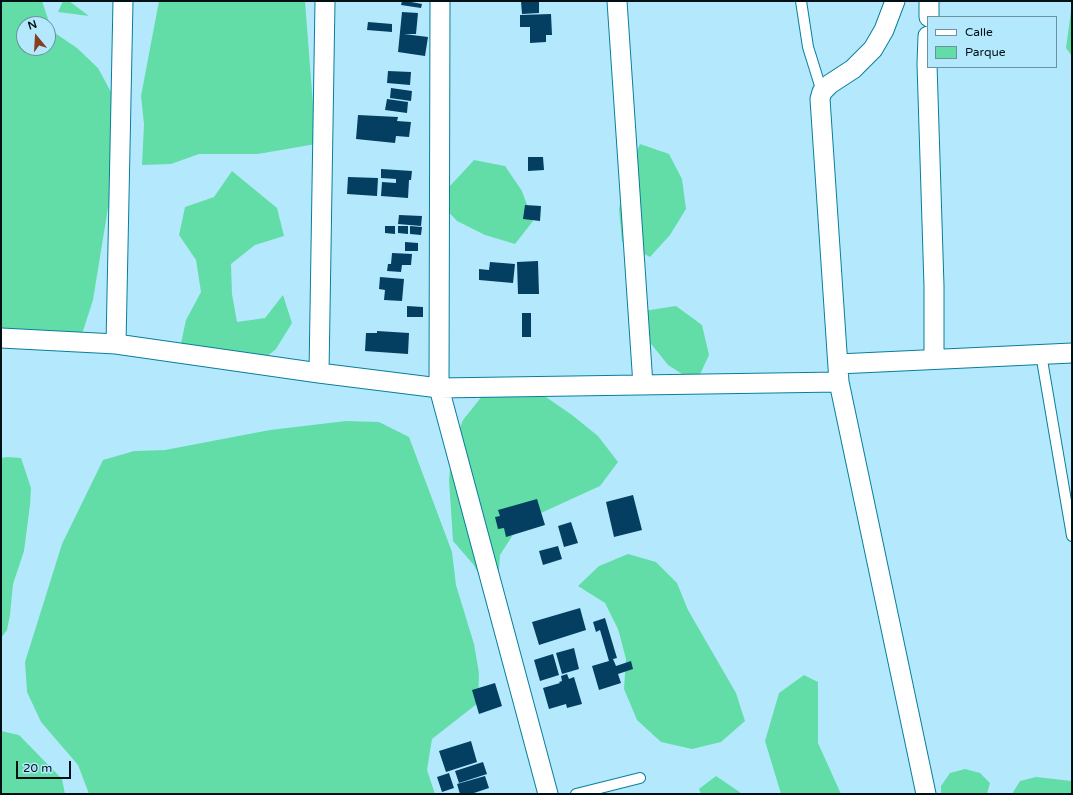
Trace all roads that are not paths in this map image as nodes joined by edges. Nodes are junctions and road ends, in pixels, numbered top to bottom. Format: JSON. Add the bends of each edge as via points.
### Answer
{"nodes":[{"id":1,"x":123,"y":1,"type":"edge"},
{"id":2,"x":325,"y":1,"type":"edge"},
{"id":3,"x":440,"y":1,"type":"edge"},
{"id":4,"x":617,"y":1,"type":"edge"},
{"id":5,"x":801,"y":1,"type":"edge"},
{"id":6,"x":895,"y":1,"type":"edge"},
{"id":7,"x":929,"y":1,"type":"edge"},
{"id":8,"x":929,"y":16,"type":"edge"},
{"id":9,"x":927,"y":68,"type":"edge"},
{"id":10,"x":822,"y":92,"type":"junction"},
{"id":11,"x":1,"y":338,"type":"edge"},
{"id":12,"x":116,"y":344,"type":"junction"},
{"id":13,"x":1072,"y":353,"type":"edge"},
{"id":14,"x":1041,"y":354,"type":"junction"},
{"id":15,"x":934,"y":359,"type":"junction"},
{"id":16,"x":319,"y":373,"type":"junction"},
{"id":17,"x":839,"y":373,"type":"junction"},
{"id":18,"x":643,"y":385,"type":"junction"},
{"id":19,"x":438,"y":388,"type":"junction"},
{"id":20,"x":1072,"y":536,"type":"edge"},
{"id":21,"x":640,"y":778,"type":"dead end"},
{"id":22,"x":548,"y":794,"type":"edge"},
{"id":23,"x":576,"y":794,"type":"edge"},
{"id":24,"x":926,"y":794,"type":"edge"}],
"edges":[{"from":1,"to":12,"type":"street"},
{"from":2,"to":16,"type":"street"},
{"from":3,"to":19,"type":"street"},
{"from":4,"to":18,"type":"street"},
{"from":5,"to":10,"type":"lane","via":[[808,47]]},
{"from":6,"to":10,"type":"street","via":[[884,30],[873,49]]},
{"from":7,"to":8,"type":"street"},
{"from":9,"to":15,"type":"street"},
{"from":10,"to":17,"type":"street","via":[[820,103]]},
{"from":11,"to":12,"type":"street"},
{"from":12,"to":16,"type":"street"},
{"from":13,"to":14,"type":"street"},
{"from":14,"to":15,"type":"street"},
{"from":14,"to":20,"type":"lane"},
{"from":15,"to":17,"type":"street"},
{"from":16,"to":19,"type":"street"},
{"from":17,"to":18,"type":"street"},
{"from":17,"to":24,"type":"street"},
{"from":18,"to":19,"type":"street"},
{"from":19,"to":22,"type":"street"},
{"from":21,"to":23,"type":"lane"}]}
